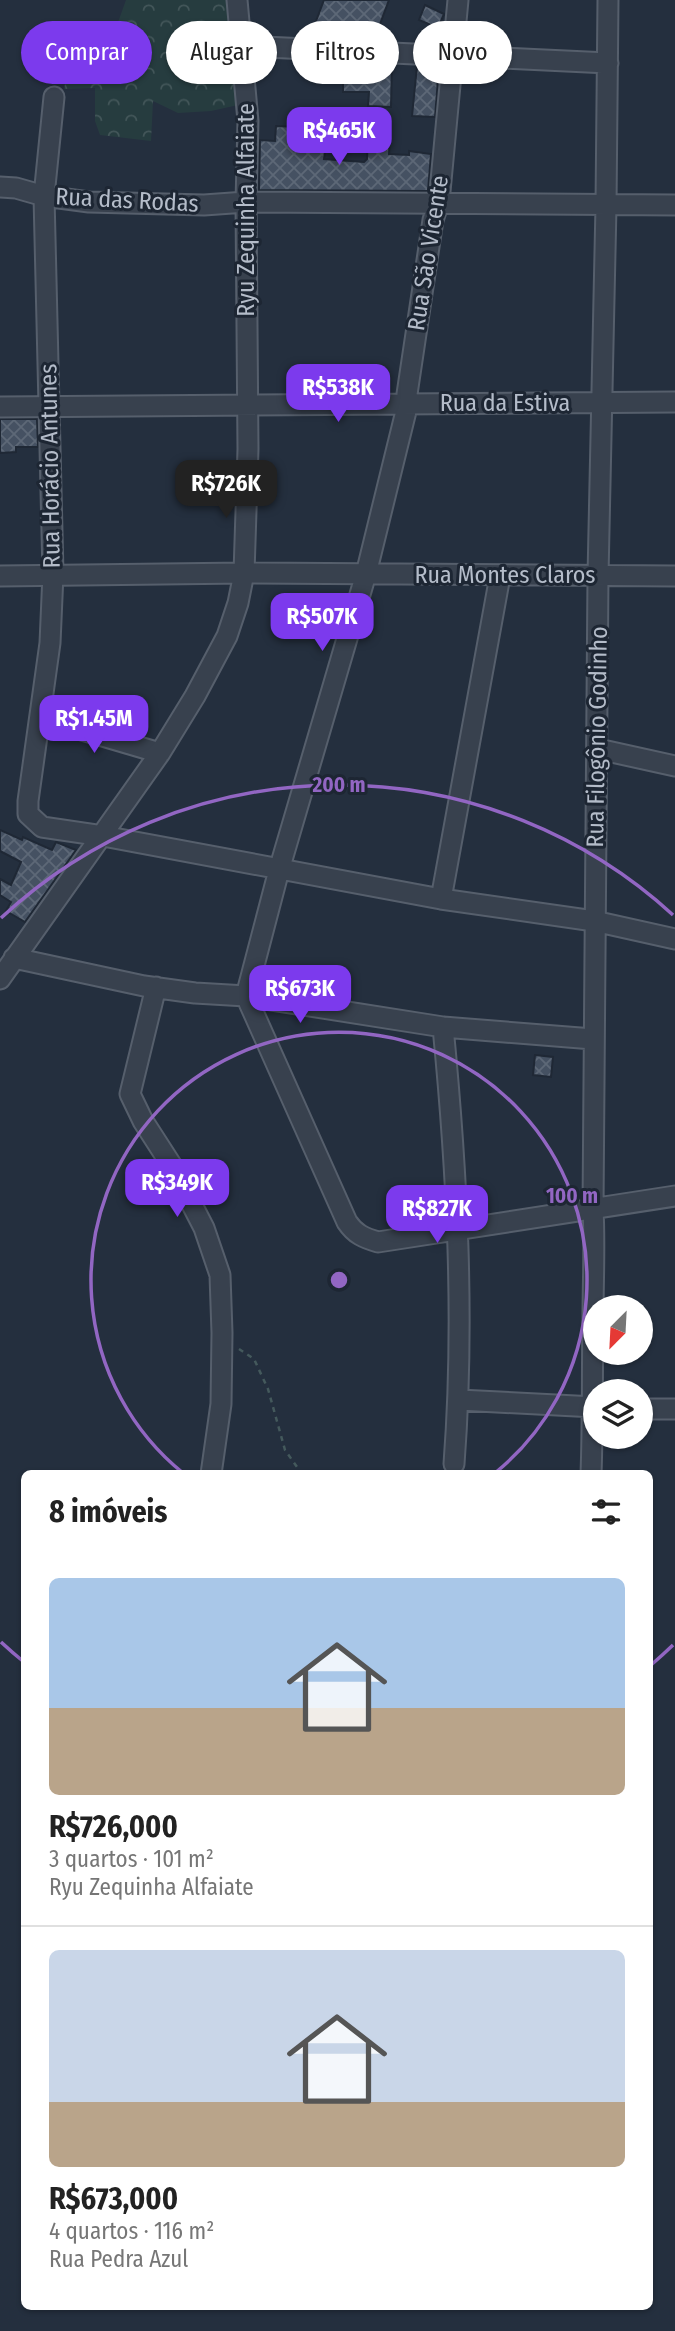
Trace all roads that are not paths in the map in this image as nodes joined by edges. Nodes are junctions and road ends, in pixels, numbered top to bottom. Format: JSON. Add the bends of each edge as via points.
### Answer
{"nodes":[{"id":1,"x":237,"y":0,"type":"edge"},
{"id":2,"x":458,"y":0,"type":"edge"},
{"id":3,"x":608,"y":0,"type":"edge"},
{"id":4,"x":239,"y":21,"type":"edge"},
{"id":5,"x":456,"y":21,"type":"edge"},
{"id":6,"x":277,"y":48,"type":"edge"},
{"id":7,"x":413,"y":53,"type":"edge"},
{"id":8,"x":512,"y":58,"type":"edge"},
{"id":9,"x":608,"y":63,"type":"junction"},
{"id":10,"x":245,"y":84,"type":"edge"},
{"id":11,"x":449,"y":84,"type":"edge"},
{"id":12,"x":54,"y":97,"type":"dead end"},
{"id":13,"x":0,"y":187,"type":"edge"},
{"id":14,"x":44,"y":196,"type":"junction"},
{"id":15,"x":246,"y":202,"type":"junction"},
{"id":16,"x":439,"y":202,"type":"junction"},
{"id":17,"x":675,"y":205,"type":"edge"},
{"id":18,"x":606,"y":206,"type":"junction"},
{"id":19,"x":675,"y":402,"type":"edge"},
{"id":20,"x":408,"y":403,"type":"junction"},
{"id":21,"x":602,"y":403,"type":"junction"},
{"id":22,"x":47,"y":406,"type":"junction"},
{"id":23,"x":248,"y":406,"type":"junction"},
{"id":24,"x":0,"y":407,"type":"edge"},
{"id":25,"x":244,"y":573,"type":"junction"},
{"id":26,"x":53,"y":574,"type":"junction"},
{"id":27,"x":366,"y":574,"type":"junction"},
{"id":28,"x":0,"y":576,"type":"edge"},
{"id":29,"x":500,"y":576,"type":"junction"},
{"id":30,"x":598,"y":576,"type":"junction"},
{"id":31,"x":675,"y":576,"type":"edge"},
{"id":32,"x":41,"y":718,"type":"junction"},
{"id":33,"x":598,"y":749,"type":"junction"},
{"id":34,"x":160,"y":753,"type":"junction"},
{"id":35,"x":675,"y":765,"type":"edge"},
{"id":36,"x":103,"y":836,"type":"junction"},
{"id":37,"x":279,"y":870,"type":"junction"},
{"id":38,"x":441,"y":899,"type":"junction"},
{"id":39,"x":594,"y":921,"type":"junction"},
{"id":40,"x":675,"y":939,"type":"edge"},
{"id":41,"x":14,"y":958,"type":"junction"},
{"id":42,"x":0,"y":979,"type":"edge"},
{"id":43,"x":156,"y":987,"type":"junction"},
{"id":44,"x":246,"y":996,"type":"junction"},
{"id":45,"x":443,"y":1027,"type":"junction"},
{"id":46,"x":593,"y":1039,"type":"junction"},
{"id":47,"x":675,"y":1196,"type":"edge"},
{"id":48,"x":593,"y":1209,"type":"junction"},
{"id":49,"x":457,"y":1230,"type":"junction"},
{"id":50,"x":594,"y":1379,"type":"edge"},
{"id":51,"x":459,"y":1400,"type":"junction"},
{"id":52,"x":583,"y":1406,"type":"edge"},
{"id":53,"x":653,"y":1409,"type":"edge"},
{"id":54,"x":675,"y":1409,"type":"edge"},
{"id":55,"x":592,"y":1449,"type":"edge"},
{"id":56,"x":454,"y":1464,"type":"dead end"},
{"id":57,"x":212,"y":1470,"type":"edge"},
{"id":58,"x":591,"y":1470,"type":"edge"}],
"edges":[{"from":1,"to":4,"type":"street","name":"Ryu Zequinha Alfaiate"},
{"from":2,"to":5,"type":"street","name":"Rua São Vicente"},
{"from":3,"to":9,"type":"street","name":"Rua Filogônio Godinho"},
{"from":6,"to":7,"type":"street"},
{"from":8,"to":9,"type":"street"},
{"from":9,"to":18,"type":"street","name":"Rua Filogônio Godinho"},
{"from":10,"to":15,"type":"street","name":"Ryu Zequinha Alfaiate"},
{"from":11,"to":16,"type":"street","name":"Rua São Vicente"},
{"from":12,"to":14,"type":"street","name":"Rua Horácio Antunes"},
{"from":13,"to":14,"type":"street","name":"Rua das Rodas"},
{"from":14,"to":15,"type":"street","name":"Rua das Rodas","via":[[89,202]]},
{"from":14,"to":22,"type":"street","name":"Rua Horácio Antunes"},
{"from":15,"to":16,"type":"street","name":"Rua das Rodas"},
{"from":15,"to":23,"type":"street","name":"Ryu Zequinha Alfaiate"},
{"from":16,"to":18,"type":"street","name":"Rua das Rodas"},
{"from":16,"to":20,"type":"street","name":"Rua São Vicente"},
{"from":17,"to":18,"type":"street","name":"Rua das Rodas"},
{"from":18,"to":21,"type":"street","name":"Rua Filogônio Godinho"},
{"from":19,"to":21,"type":"street","name":"Rua da Estiva"},
{"from":20,"to":21,"type":"street","name":"Rua da Estiva"},
{"from":20,"to":23,"type":"street","name":"Rua da Estiva"},
{"from":20,"to":27,"type":"street","name":"Rua São Vicente"},
{"from":21,"to":30,"type":"street","name":"Rua Filogônio Godinho"},
{"from":22,"to":23,"type":"street","name":"Rua da Estiva"},
{"from":22,"to":24,"type":"street","name":"Rua da Estiva"},
{"from":22,"to":26,"type":"street","name":"Rua Horácio Antunes"},
{"from":23,"to":25,"type":"street","name":"Ryu Zequinha Alfaiate"},
{"from":25,"to":26,"type":"street","name":"Rua Montes Claros"},
{"from":25,"to":27,"type":"street","name":"Rua Montes Claros"},
{"from":25,"to":34,"type":"street","name":"Ryu Zequinha Alfaiate","via":[[228,636]]},
{"from":26,"to":28,"type":"street","name":"Rua Montes Claros"},
{"from":26,"to":32,"type":"street","name":"Rua Horácio Antunes"},
{"from":27,"to":29,"type":"street","name":"Rua Montes Claros"},
{"from":27,"to":37,"type":"street","name":"Rua São Vicente"},
{"from":29,"to":30,"type":"street","name":"Rua Montes Claros"},
{"from":29,"to":38,"type":"street"},
{"from":30,"to":31,"type":"street","name":"Rua Montes Claros"},
{"from":30,"to":33,"type":"street","name":"Rua Filogônio Godinho"},
{"from":32,"to":34,"type":"street"},
{"from":32,"to":36,"type":"street","name":"Rua Horácio Antunes","via":[[27,814],[42,827]]},
{"from":33,"to":35,"type":"street"},
{"from":33,"to":39,"type":"street","name":"Rua Filogônio Godinho"},
{"from":34,"to":36,"type":"street","name":"Ryu Zequinha Alfaiate"},
{"from":36,"to":37,"type":"street"},
{"from":36,"to":41,"type":"street","name":"Ryu Zequinha Alfaiate"},
{"from":37,"to":38,"type":"street"},
{"from":37,"to":44,"type":"street","name":"Rua São Vicente"},
{"from":38,"to":39,"type":"street"},
{"from":39,"to":40,"type":"street"},
{"from":39,"to":46,"type":"street","name":"Rua Filogônio Godinho"},
{"from":41,"to":42,"type":"street","name":"Ryu Zequinha Alfaiate"},
{"from":41,"to":43,"type":"street"},
{"from":43,"to":44,"type":"street"},
{"from":43,"to":57,"type":"street","via":[[130,1094],[204,1228],[220,1275],[221,1405]]},
{"from":44,"to":45,"type":"street"},
{"from":44,"to":49,"type":"street","via":[[353,1232],[378,1242]]},
{"from":45,"to":46,"type":"street"},
{"from":45,"to":49,"type":"street"},
{"from":46,"to":48,"type":"street","name":"Rua Filogônio Godinho"},
{"from":47,"to":48,"type":"street"},
{"from":48,"to":49,"type":"street"},
{"from":48,"to":50,"type":"street","name":"Rua Filogônio Godinho"},
{"from":49,"to":51,"type":"street"},
{"from":51,"to":52,"type":"street"},
{"from":51,"to":56,"type":"street"},
{"from":53,"to":54,"type":"street"},
{"from":55,"to":58,"type":"street","name":"Rua Filogônio Godinho"}]}
